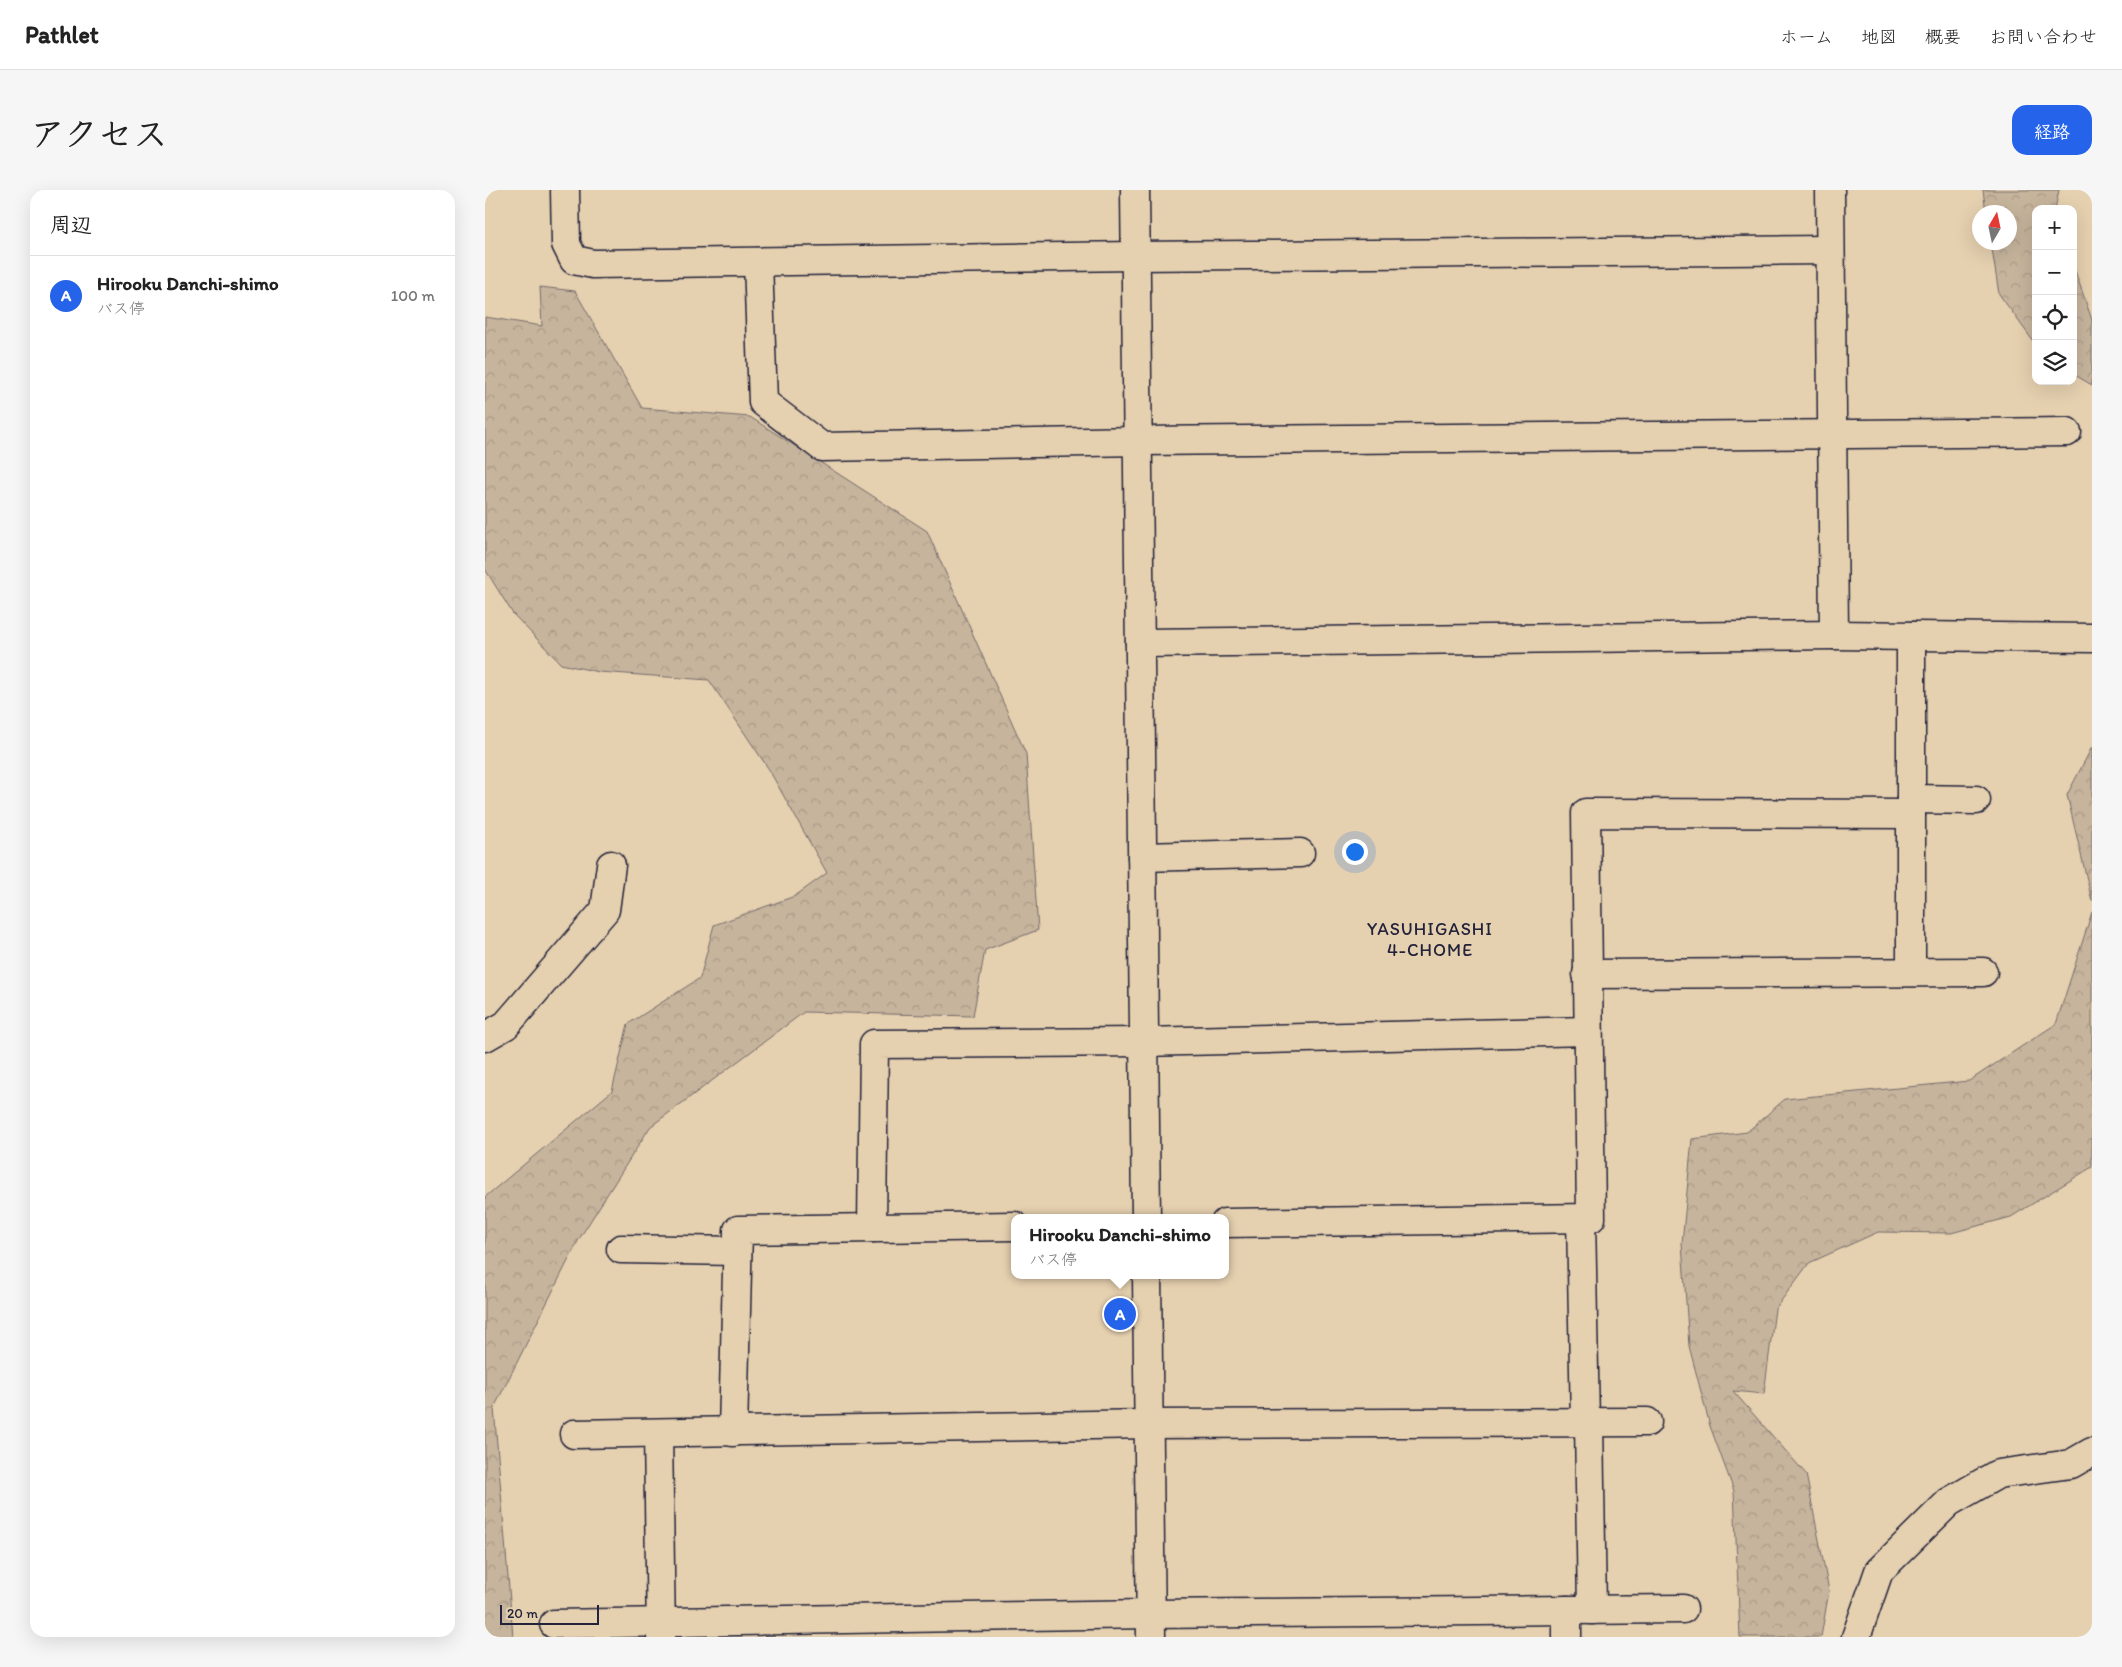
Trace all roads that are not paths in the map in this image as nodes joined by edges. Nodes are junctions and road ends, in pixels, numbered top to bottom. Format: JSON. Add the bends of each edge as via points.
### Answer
{"nodes":[{"id":1,"x":565,"y":190,"type":"edge"},
{"id":2,"x":1135,"y":190,"type":"edge"},
{"id":3,"x":1830,"y":190,"type":"edge"},
{"id":4,"x":1830,"y":250,"type":"junction"},
{"id":5,"x":1135,"y":256,"type":"junction"},
{"id":6,"x":758,"y":262,"type":"junction"},
{"id":7,"x":2067,"y":432,"type":"dead end"},
{"id":8,"x":1832,"y":433,"type":"junction"},
{"id":9,"x":1138,"y":441,"type":"junction"},
{"id":10,"x":1834,"y":635,"type":"junction"},
{"id":11,"x":1911,"y":636,"type":"junction"},
{"id":12,"x":2092,"y":638,"type":"edge"},
{"id":13,"x":1140,"y":643,"type":"junction"},
{"id":14,"x":1976,"y":800,"type":"dead end"},
{"id":15,"x":1911,"y":806,"type":"junction"},
{"id":16,"x":1300,"y":853,"type":"dead end"},
{"id":17,"x":1142,"y":857,"type":"junction"},
{"id":18,"x":611,"y":865,"type":"dead end"},
{"id":19,"x":1911,"y":972,"type":"junction"},
{"id":20,"x":1983,"y":972,"type":"dead end"},
{"id":21,"x":1587,"y":974,"type":"junction"},
{"id":22,"x":1588,"y":1031,"type":"junction"},
{"id":23,"x":485,"y":1037,"type":"edge"},
{"id":24,"x":1144,"y":1042,"type":"junction"},
{"id":25,"x":1146,"y":1214,"type":"edge"},
{"id":26,"x":1581,"y":1218,"type":"junction"},
{"id":27,"x":1229,"y":1223,"type":"edge"},
{"id":28,"x":1011,"y":1226,"type":"edge"},
{"id":29,"x":872,"y":1228,"type":"junction"},
{"id":30,"x":621,"y":1249,"type":"dead end"},
{"id":31,"x":737,"y":1251,"type":"junction"},
{"id":32,"x":1147,"y":1279,"type":"edge"},
{"id":33,"x":1587,"y":1422,"type":"junction"},
{"id":34,"x":1647,"y":1422,"type":"dead end"},
{"id":35,"x":1148,"y":1424,"type":"junction"},
{"id":36,"x":733,"y":1432,"type":"junction"},
{"id":37,"x":658,"y":1433,"type":"junction"},
{"id":38,"x":574,"y":1434,"type":"dead end"},
{"id":39,"x":2092,"y":1452,"type":"edge"},
{"id":40,"x":1683,"y":1609,"type":"dead end"},
{"id":41,"x":1579,"y":1610,"type":"junction"},
{"id":42,"x":555,"y":1624,"type":"dead end"},
{"id":43,"x":1151,"y":1625,"type":"edge"},
{"id":44,"x":661,"y":1629,"type":"edge"},
{"id":45,"x":1567,"y":1637,"type":"edge"},
{"id":46,"x":1856,"y":1637,"type":"edge"}],
"edges":[{"from":1,"to":6,"type":"street","via":[[566,244],[574,260],[593,264]]},
{"from":2,"to":5,"type":"street"},
{"from":3,"to":4,"type":"street"},
{"from":4,"to":5,"type":"street"},
{"from":4,"to":8,"type":"street"},
{"from":5,"to":6,"type":"street"},
{"from":5,"to":9,"type":"street"},
{"from":6,"to":9,"type":"street","via":[[763,402],[822,447]]},
{"from":7,"to":8,"type":"street"},
{"from":8,"to":9,"type":"street"},
{"from":8,"to":10,"type":"street"},
{"from":9,"to":13,"type":"street"},
{"from":10,"to":11,"type":"street"},
{"from":10,"to":13,"type":"street"},
{"from":11,"to":12,"type":"street"},
{"from":11,"to":15,"type":"street"},
{"from":13,"to":17,"type":"street"},
{"from":14,"to":15,"type":"street"},
{"from":15,"to":19,"type":"street"},
{"from":15,"to":21,"type":"street","via":[[1586,813]]},
{"from":16,"to":17,"type":"street"},
{"from":17,"to":24,"type":"street"},
{"from":18,"to":23,"type":"street","via":[[605,910],[506,1025]]},
{"from":19,"to":20,"type":"street"},
{"from":19,"to":21,"type":"street"},
{"from":21,"to":22,"type":"street"},
{"from":22,"to":24,"type":"street"},
{"from":22,"to":26,"type":"street","via":[[1591,1218]]},
{"from":24,"to":25,"type":"street"},
{"from":24,"to":29,"type":"street","via":[[874,1044]]},
{"from":26,"to":27,"type":"street"},
{"from":26,"to":33,"type":"street"},
{"from":28,"to":29,"type":"street"},
{"from":29,"to":31,"type":"street","via":[[738,1230]]},
{"from":30,"to":31,"type":"street"},
{"from":31,"to":36,"type":"street"},
{"from":32,"to":35,"type":"street"},
{"from":33,"to":34,"type":"street"},
{"from":33,"to":35,"type":"street"},
{"from":33,"to":41,"type":"street"},
{"from":35,"to":36,"type":"street"},
{"from":35,"to":43,"type":"street"},
{"from":36,"to":37,"type":"street"},
{"from":37,"to":38,"type":"street"},
{"from":37,"to":44,"type":"street"},
{"from":39,"to":46,"type":"street","via":[[2071,1464],[1998,1474],[1949,1502],[1879,1571]]},
{"from":40,"to":41,"type":"street"},
{"from":41,"to":43,"type":"street"},
{"from":41,"to":45,"type":"street"},
{"from":42,"to":44,"type":"street"},
{"from":43,"to":44,"type":"street"}]}
